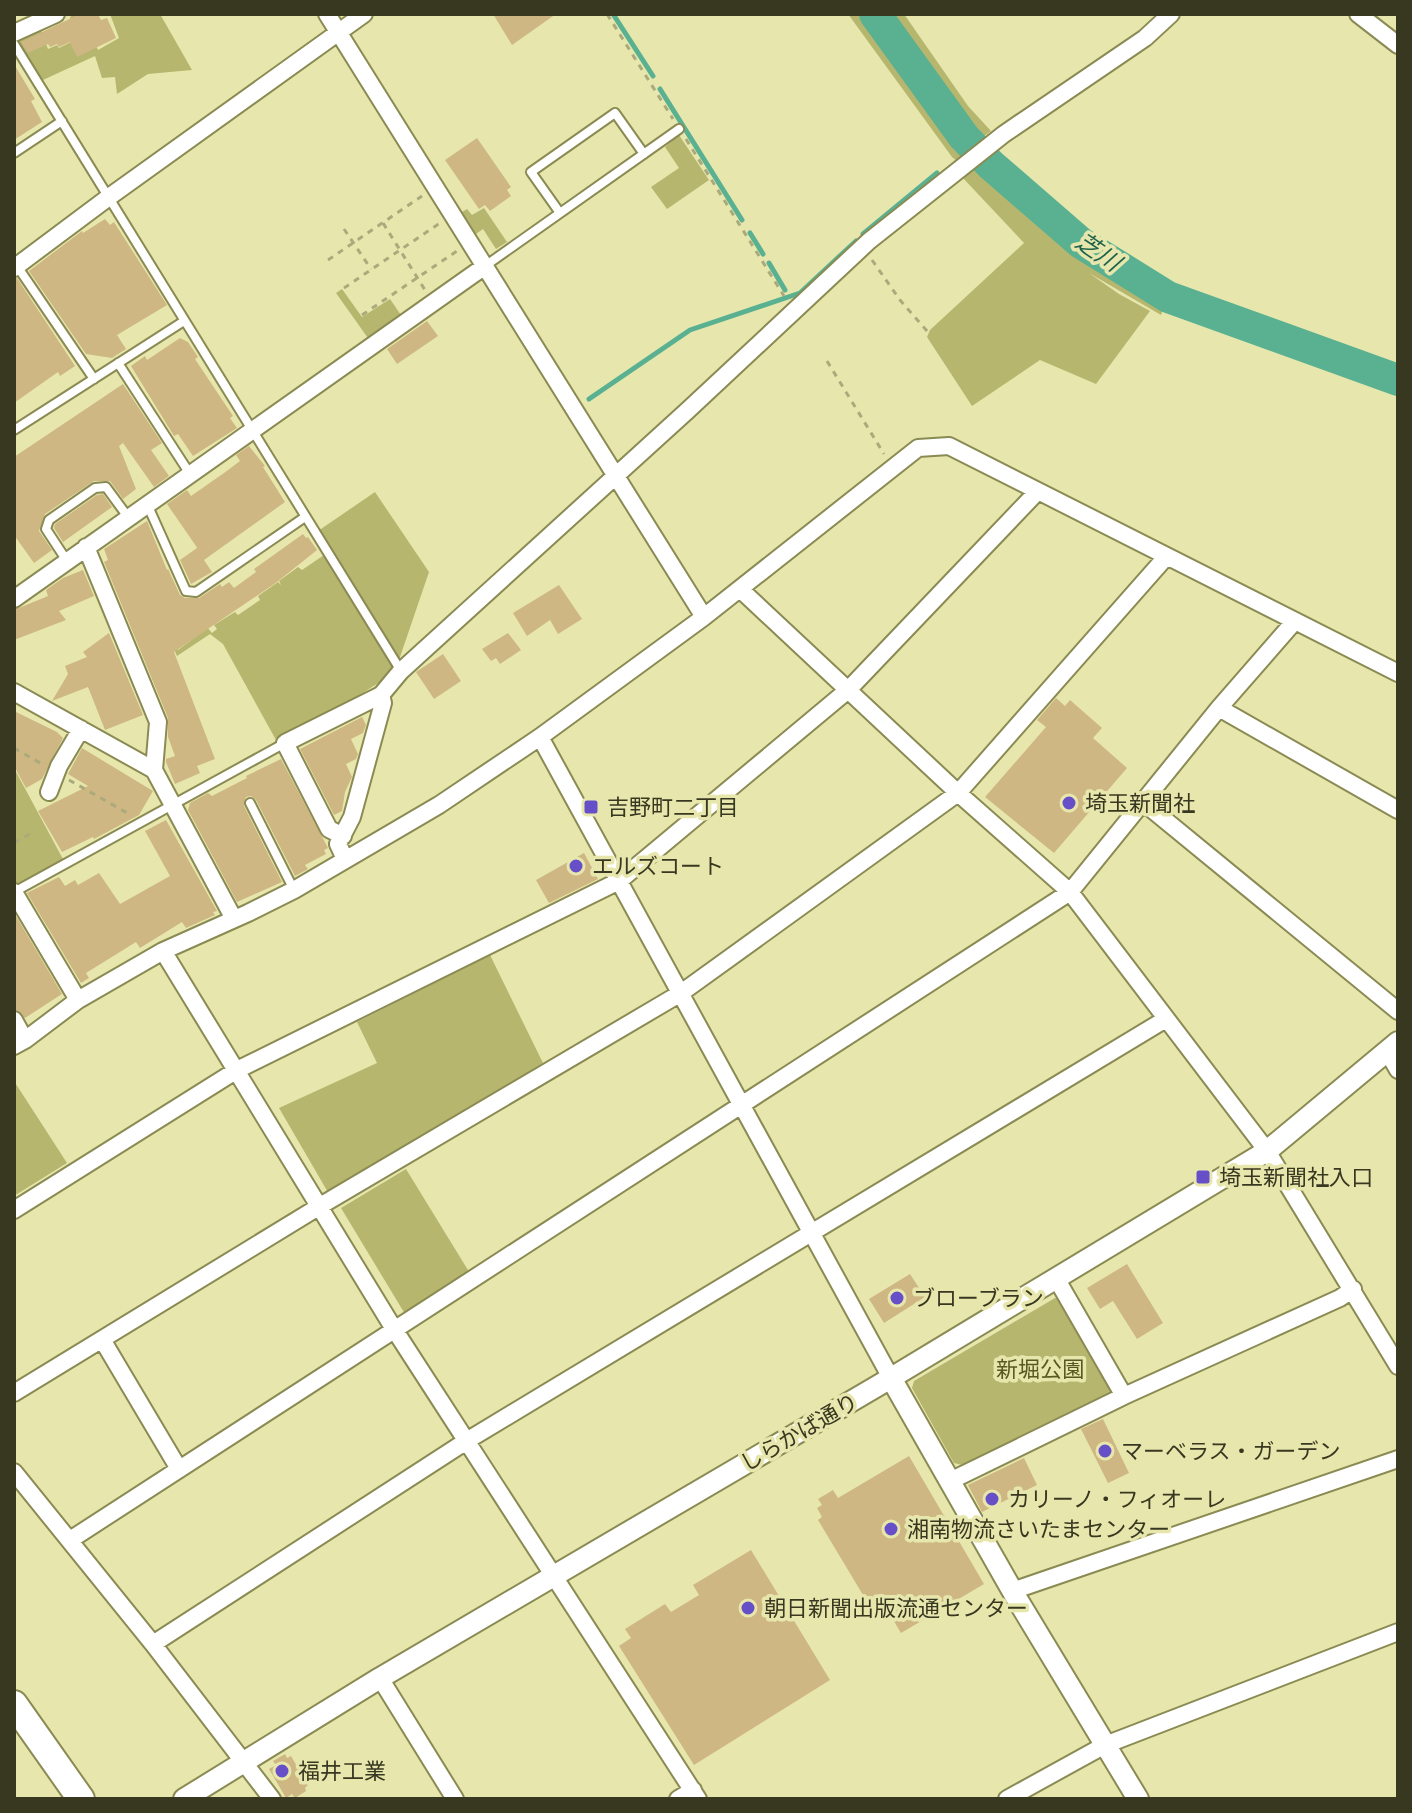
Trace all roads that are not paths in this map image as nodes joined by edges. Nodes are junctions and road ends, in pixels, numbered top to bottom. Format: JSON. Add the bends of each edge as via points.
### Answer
{"nodes":[{"id":1,"x":56,"y":14,"type":"edge"},
{"id":2,"x":327,"y":14,"type":"edge"},
{"id":3,"x":364,"y":14,"type":"edge"},
{"id":4,"x":1171,"y":14,"type":"edge"},
{"id":5,"x":1358,"y":14,"type":"edge"},
{"id":6,"x":14,"y":33,"type":"edge"},
{"id":7,"x":338,"y":33,"type":"junction"},
{"id":8,"x":14,"y":44,"type":"edge"},
{"id":9,"x":1398,"y":45,"type":"edge"},
{"id":10,"x":62,"y":121,"type":"junction"},
{"id":11,"x":679,"y":129,"type":"road end"},
{"id":12,"x":14,"y":153,"type":"edge"},
{"id":13,"x":644,"y":154,"type":"junction"},
{"id":14,"x":109,"y":197,"type":"junction"},
{"id":15,"x":560,"y":213,"type":"junction"},
{"id":16,"x":485,"y":266,"type":"junction"},
{"id":17,"x":15,"y":267,"type":"edge"},
{"id":18,"x":184,"y":321,"type":"junction"},
{"id":19,"x":118,"y":363,"type":"junction"},
{"id":20,"x":94,"y":379,"type":"junction"},
{"id":21,"x":14,"y":430,"type":"edge"},
{"id":22,"x":251,"y":431,"type":"junction"},
{"id":23,"x":190,"y":474,"type":"junction"},
{"id":24,"x":616,"y":474,"type":"junction"},
{"id":25,"x":1037,"y":492,"type":"junction"},
{"id":26,"x":147,"y":504,"type":"junction"},
{"id":27,"x":128,"y":517,"type":"junction"},
{"id":28,"x":305,"y":517,"type":"junction"},
{"id":29,"x":86,"y":547,"type":"junction"},
{"id":30,"x":1166,"y":557,"type":"junction"},
{"id":31,"x":67,"y":561,"type":"junction"},
{"id":32,"x":741,"y":590,"type":"junction"},
{"id":33,"x":14,"y":599,"type":"edge"},
{"id":34,"x":704,"y":617,"type":"junction"},
{"id":35,"x":1294,"y":622,"type":"junction"},
{"id":36,"x":401,"y":671,"type":"junction"},
{"id":37,"x":1398,"y":673,"type":"edge"},
{"id":38,"x":848,"y":690,"type":"junction"},
{"id":39,"x":14,"y":692,"type":"edge"},
{"id":40,"x":381,"y":695,"type":"junction"},
{"id":41,"x":1219,"y":708,"type":"junction"},
{"id":42,"x":81,"y":729,"type":"junction"},
{"id":43,"x":540,"y":737,"type":"junction"},
{"id":44,"x":285,"y":743,"type":"junction"},
{"id":45,"x":154,"y":770,"type":"junction"},
{"id":46,"x":49,"y":792,"type":"dead end"},
{"id":47,"x":958,"y":793,"type":"junction"},
{"id":48,"x":1143,"y":802,"type":"junction"},
{"id":49,"x":250,"y":803,"type":"dead end"},
{"id":50,"x":172,"y":805,"type":"junction"},
{"id":51,"x":1398,"y":810,"type":"edge"},
{"id":52,"x":343,"y":836,"type":"junction"},
{"id":53,"x":345,"y":859,"type":"junction"},
{"id":54,"x":619,"y":881,"type":"junction"},
{"id":55,"x":294,"y":890,"type":"junction"},
{"id":56,"x":14,"y":892,"type":"edge"},
{"id":57,"x":1070,"y":892,"type":"junction"},
{"id":58,"x":234,"y":919,"type":"junction"},
{"id":59,"x":163,"y":951,"type":"junction"},
{"id":60,"x":681,"y":993,"type":"junction"},
{"id":61,"x":78,"y":1000,"type":"junction"},
{"id":62,"x":1398,"y":1011,"type":"edge"},
{"id":63,"x":1166,"y":1019,"type":"junction"},
{"id":64,"x":14,"y":1020,"type":"edge"},
{"id":65,"x":20,"y":1043,"type":"edge"},
{"id":66,"x":1393,"y":1047,"type":"edge"},
{"id":67,"x":237,"y":1070,"type":"junction"},
{"id":68,"x":1398,"y":1070,"type":"edge"},
{"id":69,"x":742,"y":1103,"type":"junction"},
{"id":70,"x":1267,"y":1151,"type":"junction"},
{"id":71,"x":320,"y":1206,"type":"junction"},
{"id":72,"x":14,"y":1210,"type":"edge"},
{"id":73,"x":813,"y":1232,"type":"junction"},
{"id":74,"x":1056,"y":1278,"type":"junction"},
{"id":75,"x":1353,"y":1289,"type":"junction"},
{"id":76,"x":394,"y":1329,"type":"junction"},
{"id":77,"x":103,"y":1341,"type":"junction"},
{"id":78,"x":1398,"y":1366,"type":"edge"},
{"id":79,"x":891,"y":1378,"type":"junction"},
{"id":80,"x":14,"y":1393,"type":"edge"},
{"id":81,"x":1124,"y":1396,"type":"junction"},
{"id":82,"x":468,"y":1440,"type":"junction"},
{"id":83,"x":1398,"y":1459,"type":"edge"},
{"id":84,"x":179,"y":1469,"type":"junction"},
{"id":85,"x":14,"y":1472,"type":"edge"},
{"id":86,"x":950,"y":1481,"type":"junction"},
{"id":87,"x":70,"y":1540,"type":"junction"},
{"id":88,"x":553,"y":1576,"type":"junction"},
{"id":89,"x":1012,"y":1591,"type":"junction"},
{"id":90,"x":1398,"y":1632,"type":"edge"},
{"id":91,"x":153,"y":1644,"type":"junction"},
{"id":92,"x":380,"y":1678,"type":"junction"},
{"id":93,"x":14,"y":1704,"type":"edge"},
{"id":94,"x":1105,"y":1745,"type":"junction"},
{"id":95,"x":243,"y":1763,"type":"junction"},
{"id":96,"x":696,"y":1794,"type":"edge"},
{"id":97,"x":81,"y":1799,"type":"edge"},
{"id":98,"x":184,"y":1799,"type":"edge"},
{"id":99,"x":272,"y":1799,"type":"edge"},
{"id":100,"x":455,"y":1799,"type":"edge"},
{"id":101,"x":678,"y":1799,"type":"edge"},
{"id":102,"x":1007,"y":1799,"type":"edge"},
{"id":103,"x":1138,"y":1799,"type":"edge"}],
"edges":[{"from":1,"to":6,"type":"street"},
{"from":2,"to":7,"type":"street"},
{"from":3,"to":7,"type":"street"},
{"from":4,"to":24,"type":"street","via":[[1145,38],[1004,134],[863,247]]},
{"from":5,"to":9,"type":"street"},
{"from":7,"to":14,"type":"street"},
{"from":7,"to":16,"type":"street"},
{"from":8,"to":10,"type":"lane"},
{"from":10,"to":12,"type":"lane"},
{"from":10,"to":14,"type":"lane"},
{"from":11,"to":13,"type":"lane"},
{"from":13,"to":15,"type":"lane"},
{"from":13,"to":15,"type":"lane","via":[[615,113],[531,172]]},
{"from":14,"to":17,"type":"street"},
{"from":14,"to":18,"type":"lane"},
{"from":15,"to":16,"type":"lane"},
{"from":16,"to":22,"type":"street"},
{"from":16,"to":24,"type":"street"},
{"from":17,"to":20,"type":"lane"},
{"from":18,"to":19,"type":"lane"},
{"from":18,"to":22,"type":"lane"},
{"from":19,"to":20,"type":"lane"},
{"from":19,"to":23,"type":"lane"},
{"from":20,"to":21,"type":"lane"},
{"from":22,"to":23,"type":"street"},
{"from":22,"to":28,"type":"lane"},
{"from":23,"to":26,"type":"street"},
{"from":24,"to":34,"type":"street"},
{"from":24,"to":36,"type":"street"},
{"from":25,"to":30,"type":"street"},
{"from":25,"to":32,"type":"street","via":[[949,446],[918,448]]},
{"from":25,"to":38,"type":"street"},
{"from":26,"to":27,"type":"street"},
{"from":26,"to":28,"type":"lane","via":[[186,591],[196,592]]},
{"from":27,"to":29,"type":"street"},
{"from":27,"to":31,"type":"lane","via":[[106,487],[95,488],[49,520],[46,529]]},
{"from":28,"to":36,"type":"lane"},
{"from":29,"to":31,"type":"street"},
{"from":29,"to":45,"type":"street","via":[[158,722]]},
{"from":30,"to":35,"type":"street"},
{"from":30,"to":47,"type":"street"},
{"from":31,"to":33,"type":"street"},
{"from":32,"to":34,"type":"street"},
{"from":32,"to":38,"type":"street"},
{"from":34,"to":43,"type":"street"},
{"from":35,"to":37,"type":"street"},
{"from":35,"to":41,"type":"street"},
{"from":36,"to":40,"type":"street"},
{"from":38,"to":47,"type":"street"},
{"from":38,"to":54,"type":"street"},
{"from":39,"to":42,"type":"street"},
{"from":40,"to":44,"type":"street"},
{"from":40,"to":52,"type":"street","via":[[364,777]]},
{"from":41,"to":48,"type":"street"},
{"from":41,"to":51,"type":"street"},
{"from":42,"to":45,"type":"street"},
{"from":42,"to":46,"type":"street"},
{"from":43,"to":53,"type":"street","via":[[439,805]]},
{"from":43,"to":54,"type":"street"},
{"from":44,"to":50,"type":"lane"},
{"from":44,"to":52,"type":"street","via":[[329,829]]},
{"from":45,"to":50,"type":"street"},
{"from":47,"to":57,"type":"street"},
{"from":47,"to":60,"type":"street"},
{"from":48,"to":57,"type":"street"},
{"from":48,"to":62,"type":"street"},
{"from":49,"to":55,"type":"lane"},
{"from":50,"to":56,"type":"lane"},
{"from":50,"to":58,"type":"street"},
{"from":52,"to":53,"type":"street","via":[[338,844]]},
{"from":53,"to":55,"type":"street"},
{"from":54,"to":60,"type":"street"},
{"from":54,"to":67,"type":"street"},
{"from":55,"to":58,"type":"street"},
{"from":56,"to":61,"type":"street"},
{"from":57,"to":63,"type":"street"},
{"from":57,"to":69,"type":"street"},
{"from":58,"to":59,"type":"street"},
{"from":59,"to":61,"type":"street"},
{"from":59,"to":67,"type":"street"},
{"from":60,"to":69,"type":"street"},
{"from":60,"to":71,"type":"street"},
{"from":61,"to":65,"type":"street"},
{"from":63,"to":70,"type":"street"},
{"from":63,"to":73,"type":"street"},
{"from":64,"to":65,"type":"street"},
{"from":66,"to":68,"type":"street"},
{"from":66,"to":70,"type":"street","name":"しらかば通り"},
{"from":67,"to":71,"type":"street"},
{"from":67,"to":72,"type":"street"},
{"from":69,"to":73,"type":"street"},
{"from":69,"to":76,"type":"street"},
{"from":70,"to":74,"type":"street","name":"しらかば通り"},
{"from":70,"to":75,"type":"street"},
{"from":71,"to":76,"type":"street"},
{"from":71,"to":77,"type":"street"},
{"from":73,"to":79,"type":"street"},
{"from":73,"to":82,"type":"street"},
{"from":74,"to":79,"type":"street","name":"しらかば通り"},
{"from":74,"to":81,"type":"street"},
{"from":75,"to":78,"type":"street"},
{"from":75,"to":81,"type":"street"},
{"from":76,"to":82,"type":"street"},
{"from":76,"to":84,"type":"street"},
{"from":77,"to":80,"type":"street"},
{"from":77,"to":84,"type":"street"},
{"from":79,"to":86,"type":"street"},
{"from":79,"to":88,"type":"street","name":"しらかば通り"},
{"from":81,"to":86,"type":"street"},
{"from":82,"to":88,"type":"street"},
{"from":82,"to":91,"type":"street"},
{"from":83,"to":89,"type":"street"},
{"from":84,"to":87,"type":"street"},
{"from":85,"to":87,"type":"street"},
{"from":86,"to":89,"type":"street"},
{"from":87,"to":91,"type":"street"},
{"from":88,"to":92,"type":"street","name":"しらかば通り"},
{"from":88,"to":96,"type":"street"},
{"from":89,"to":94,"type":"street"},
{"from":90,"to":94,"type":"street"},
{"from":91,"to":95,"type":"street"},
{"from":92,"to":95,"type":"street","name":"しらかば通り"},
{"from":92,"to":100,"type":"street"},
{"from":93,"to":97,"type":"main road"},
{"from":94,"to":102,"type":"street"},
{"from":94,"to":103,"type":"street"},
{"from":95,"to":98,"type":"street","name":"しらかば通り"},
{"from":95,"to":99,"type":"street"},
{"from":96,"to":101,"type":"street"}]}
